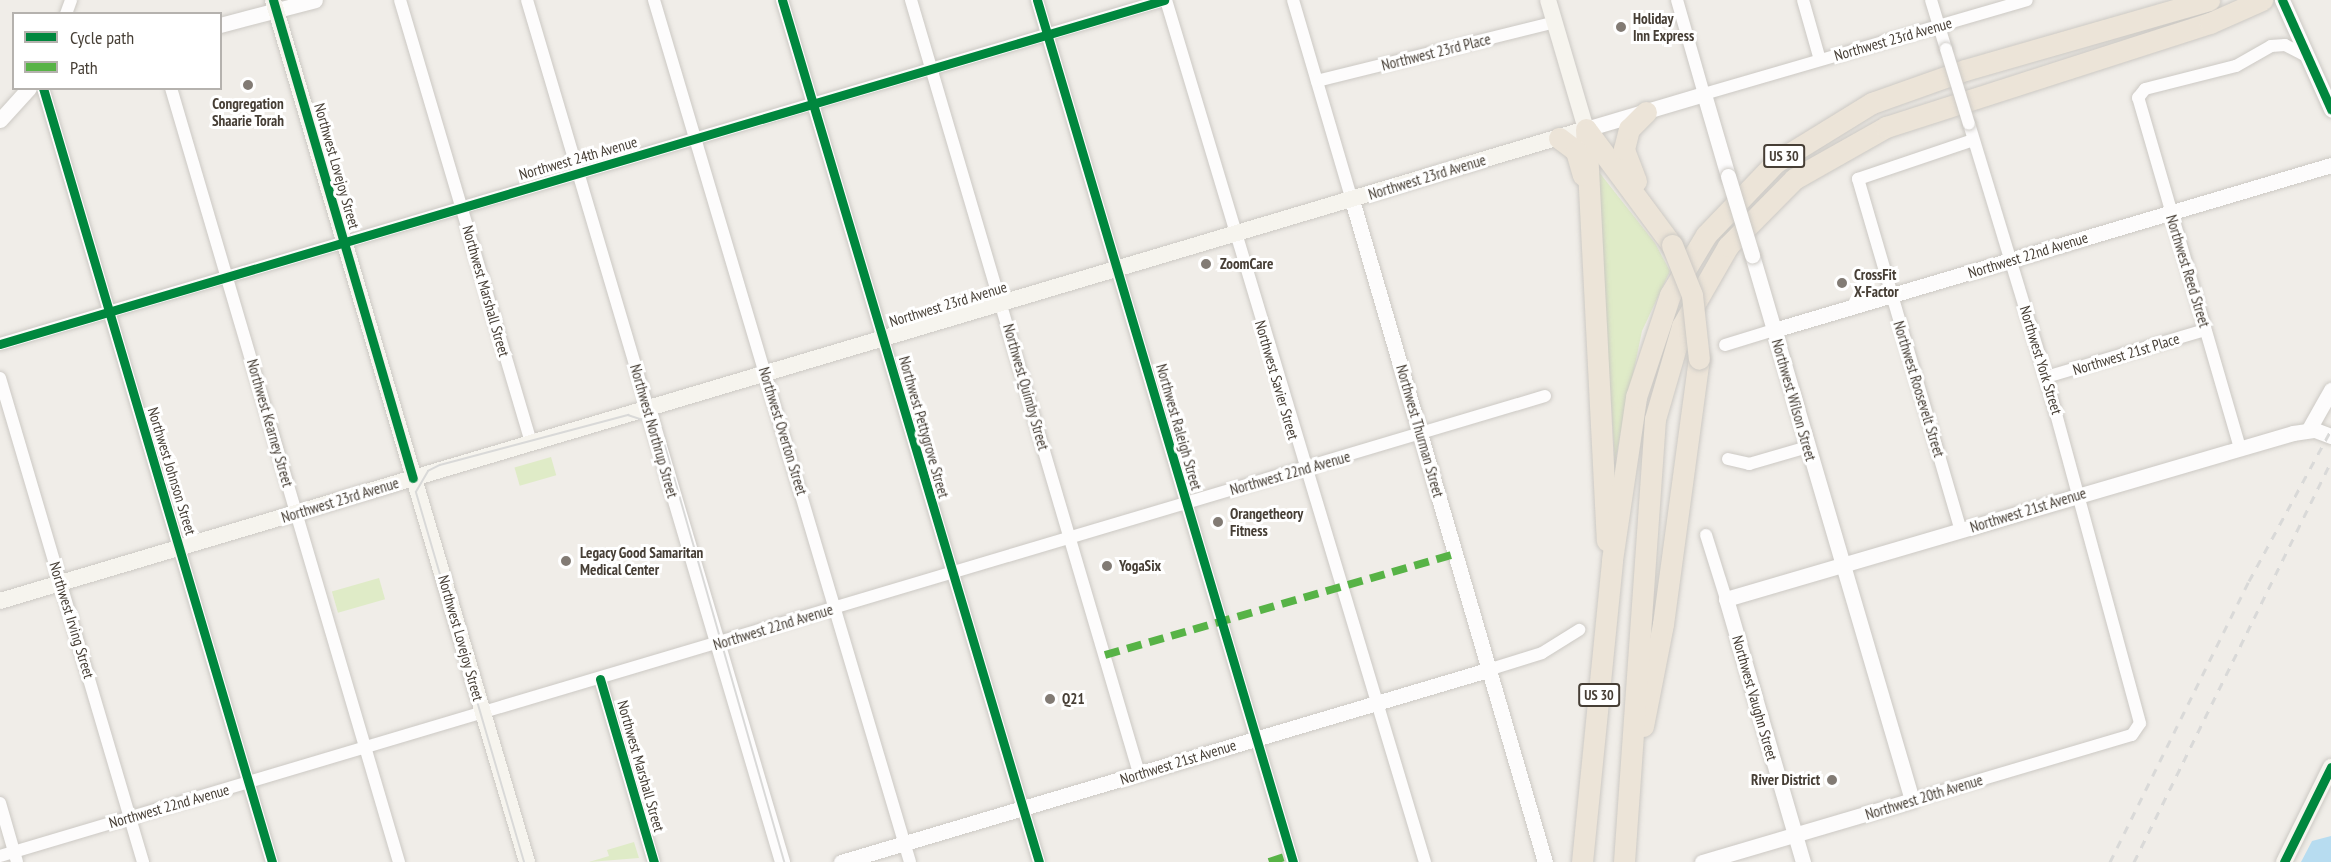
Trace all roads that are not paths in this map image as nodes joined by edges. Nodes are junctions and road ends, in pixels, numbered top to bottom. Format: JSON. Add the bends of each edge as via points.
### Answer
{"nodes":[{"id":1,"x":315,"y":0,"type":"edge"},
{"id":2,"x":400,"y":0,"type":"edge"},
{"id":3,"x":527,"y":0,"type":"edge"},
{"id":4,"x":654,"y":0,"type":"edge"},
{"id":5,"x":782,"y":0,"type":"edge"},
{"id":6,"x":911,"y":0,"type":"edge"},
{"id":7,"x":1037,"y":0,"type":"edge"},
{"id":8,"x":1165,"y":0,"type":"edge"},
{"id":9,"x":1293,"y":0,"type":"edge"},
{"id":10,"x":1548,"y":0,"type":"edge"},
{"id":11,"x":1677,"y":0,"type":"edge"},
{"id":12,"x":1803,"y":0,"type":"edge"},
{"id":13,"x":1931,"y":0,"type":"edge"},
{"id":14,"x":2027,"y":0,"type":"edge"},
{"id":15,"x":2167,"y":0,"type":"edge"},
{"id":16,"x":2209,"y":0,"type":"edge"},
{"id":17,"x":2262,"y":0,"type":"edge"},
{"id":18,"x":2282,"y":0,"type":"edge"},
{"id":19,"x":274,"y":5,"type":"edge"},
{"id":20,"x":1555,"y":21,"type":"junction"},
{"id":21,"x":222,"y":24,"type":"edge"},
{"id":22,"x":1939,"y":26,"type":"junction"},
{"id":23,"x":2111,"y":27,"type":"junction"},
{"id":24,"x":1047,"y":34,"type":"junction"},
{"id":25,"x":2307,"y":56,"type":"junction"},
{"id":26,"x":1820,"y":60,"type":"junction"},
{"id":27,"x":931,"y":69,"type":"junction"},
{"id":28,"x":1317,"y":81,"type":"junction"},
{"id":29,"x":27,"y":90,"type":"edge"},
{"id":30,"x":44,"y":90,"type":"edge"},
{"id":31,"x":172,"y":90,"type":"edge"},
{"id":32,"x":1704,"y":94,"type":"junction"},
{"id":33,"x":814,"y":103,"type":"junction"},
{"id":34,"x":2331,"y":109,"type":"edge"},
{"id":35,"x":1646,"y":112,"type":"junction"},
{"id":36,"x":0,"y":120,"type":"edge"},
{"id":37,"x":1586,"y":129,"type":"junction"},
{"id":38,"x":1559,"y":138,"type":"junction"},
{"id":39,"x":695,"y":139,"type":"junction"},
{"id":40,"x":1973,"y":140,"type":"junction"},
{"id":41,"x":2331,"y":165,"type":"edge"},
{"id":42,"x":578,"y":173,"type":"junction"},
{"id":43,"x":1352,"y":200,"type":"junction"},
{"id":44,"x":462,"y":208,"type":"junction"},
{"id":45,"x":2170,"y":213,"type":"junction"},
{"id":46,"x":1656,"y":222,"type":"junction"},
{"id":47,"x":1235,"y":234,"type":"junction"},
{"id":48,"x":344,"y":243,"type":"junction"},
{"id":49,"x":2011,"y":261,"type":"junction"},
{"id":50,"x":1118,"y":269,"type":"junction"},
{"id":51,"x":227,"y":278,"type":"junction"},
{"id":52,"x":1595,"y":280,"type":"junction"},
{"id":53,"x":1891,"y":296,"type":"junction"},
{"id":54,"x":1001,"y":304,"type":"junction"},
{"id":55,"x":109,"y":312,"type":"junction"},
{"id":56,"x":1774,"y":330,"type":"junction"},
{"id":57,"x":2205,"y":330,"type":"junction"},
{"id":58,"x":883,"y":339,"type":"junction"},
{"id":59,"x":0,"y":344,"type":"edge"},
{"id":60,"x":1725,"y":345,"type":"dead end"},
{"id":61,"x":765,"y":374,"type":"junction"},
{"id":62,"x":2046,"y":377,"type":"junction"},
{"id":63,"x":0,"y":378,"type":"edge"},
{"id":64,"x":2331,"y":390,"type":"edge"},
{"id":65,"x":1545,"y":396,"type":"dead end"},
{"id":66,"x":648,"y":409,"type":"junction"},
{"id":67,"x":2309,"y":429,"type":"junction"},
{"id":68,"x":1422,"y":435,"type":"junction"},
{"id":69,"x":2331,"y":436,"type":"edge"},
{"id":70,"x":531,"y":443,"type":"junction"},
{"id":71,"x":1808,"y":447,"type":"junction"},
{"id":72,"x":2240,"y":448,"type":"junction"},
{"id":73,"x":1728,"y":459,"type":"dead end"},
{"id":74,"x":1303,"y":470,"type":"junction"},
{"id":75,"x":413,"y":478,"type":"junction"},
{"id":76,"x":2080,"y":495,"type":"junction"},
{"id":77,"x":1187,"y":504,"type":"junction"},
{"id":78,"x":296,"y":513,"type":"junction"},
{"id":79,"x":1961,"y":531,"type":"junction"},
{"id":80,"x":1706,"y":535,"type":"dead end"},
{"id":81,"x":1070,"y":538,"type":"junction"},
{"id":82,"x":179,"y":548,"type":"junction"},
{"id":83,"x":1612,"y":560,"type":"junction"},
{"id":84,"x":1843,"y":565,"type":"junction"},
{"id":85,"x":952,"y":574,"type":"junction"},
{"id":86,"x":60,"y":583,"type":"junction"},
{"id":87,"x":1726,"y":599,"type":"junction"},
{"id":88,"x":0,"y":600,"type":"edge"},
{"id":89,"x":836,"y":608,"type":"junction"},
{"id":90,"x":1579,"y":630,"type":"dead end"},
{"id":91,"x":716,"y":644,"type":"junction"},
{"id":92,"x":1491,"y":669,"type":"junction"},
{"id":93,"x":600,"y":679,"type":"junction"},
{"id":94,"x":1374,"y":704,"type":"junction"},
{"id":95,"x":483,"y":714,"type":"junction"},
{"id":96,"x":2140,"y":723,"type":"joint"},
{"id":97,"x":1635,"y":736,"type":"junction"},
{"id":98,"x":1256,"y":739,"type":"junction"},
{"id":99,"x":366,"y":749,"type":"junction"},
{"id":100,"x":2331,"y":767,"type":"edge"},
{"id":101,"x":1139,"y":774,"type":"junction"},
{"id":102,"x":248,"y":783,"type":"junction"},
{"id":103,"x":1912,"y":800,"type":"junction"},
{"id":104,"x":0,"y":803,"type":"edge"},
{"id":105,"x":1023,"y":808,"type":"junction"},
{"id":106,"x":130,"y":818,"type":"junction"},
{"id":107,"x":1795,"y":835,"type":"junction"},
{"id":108,"x":904,"y":843,"type":"junction"},
{"id":109,"x":0,"y":856,"type":"edge"},
{"id":110,"x":16,"y":857,"type":"edge"},
{"id":111,"x":143,"y":862,"type":"edge"},
{"id":112,"x":272,"y":862,"type":"edge"},
{"id":113,"x":399,"y":862,"type":"edge"},
{"id":114,"x":527,"y":862,"type":"edge"},
{"id":115,"x":654,"y":862,"type":"edge"},
{"id":116,"x":782,"y":862,"type":"edge"},
{"id":117,"x":841,"y":862,"type":"edge"},
{"id":118,"x":910,"y":862,"type":"edge"},
{"id":119,"x":1039,"y":862,"type":"edge"},
{"id":120,"x":1293,"y":862,"type":"edge"},
{"id":121,"x":1425,"y":862,"type":"edge"},
{"id":122,"x":1545,"y":862,"type":"edge"},
{"id":123,"x":1582,"y":862,"type":"edge"},
{"id":124,"x":1624,"y":862,"type":"edge"},
{"id":125,"x":1702,"y":862,"type":"edge"},
{"id":126,"x":1803,"y":862,"type":"edge"},
{"id":127,"x":2284,"y":862,"type":"edge"}],
"edges":[{"from":1,"to":19,"type":"street"},
{"from":2,"to":44,"type":"street","name":"Northwest Marshall Street"},
{"from":3,"to":42,"type":"street","name":"Northwest Northrup Street"},
{"from":4,"to":39,"type":"street","name":"Northwest Overton Street"},
{"from":5,"to":33,"type":"street","name":"Northwest Pettygrove Street"},
{"from":6,"to":27,"type":"street","name":"Northwest Quimby Street"},
{"from":7,"to":24,"type":"street","name":"Northwest Raleigh Street"},
{"from":8,"to":24,"type":"street","name":"Northwest 24th Avenue"},
{"from":8,"to":47,"type":"street","name":"Northwest Savier Street"},
{"from":9,"to":28,"type":"street","name":"Northwest Thurman Street"},
{"from":10,"to":20,"type":"main road"},
{"from":11,"to":32,"type":"street","name":"Northwest Wilson Street"},
{"from":12,"to":26,"type":"street"},
{"from":13,"to":22,"type":"street","name":"Northwest York Street"},
{"from":14,"to":22,"type":"street","name":"Northwest 23rd Avenue"},
{"from":15,"to":23,"type":"highway","via":[[2131,12]]},
{"from":16,"to":23,"type":"highway","number":"US 30"},
{"from":17,"to":97,"type":"highway","number":"US 30","via":[[2210,23],[1886,127],[1794,179],[1728,246],[1682,326],[1655,419],[1642,554]]},
{"from":18,"to":25,"type":"street"},
{"from":19,"to":21,"type":"street"},
{"from":19,"to":48,"type":"main road","name":"Northwest Lovejoy Street"},
{"from":20,"to":28,"type":"street","name":"Northwest 23rd Place"},
{"from":20,"to":37,"type":"main road"},
{"from":22,"to":26,"type":"street","name":"Northwest 23rd Avenue"},
{"from":22,"to":40,"type":"street","name":"Northwest York Street","bridge":true},
{"from":23,"to":83,"type":"highway","number":"US 30","via":[[1872,102],[1801,143],[1741,193],[1685,267],[1652,336],[1636,397]]},
{"from":24,"to":27,"type":"street","name":"Northwest 24th Avenue"},
{"from":24,"to":50,"type":"street","name":"Northwest Raleigh Street"},
{"from":25,"to":34,"type":"street"},
{"from":25,"to":45,"type":"street","name":"Northwest Reed Street","via":[[2285,45],[2271,46],[2246,61],[2139,93]]},
{"from":26,"to":32,"type":"street","name":"Northwest 23rd Avenue"},
{"from":27,"to":33,"type":"street","name":"Northwest 24th Avenue"},
{"from":27,"to":54,"type":"street","name":"Northwest Quimby Street"},
{"from":28,"to":43,"type":"street","name":"Northwest Thurman Street"},
{"from":29,"to":36,"type":"street"},
{"from":30,"to":55,"type":"street","name":"Northwest Johnson Street"},
{"from":31,"to":51,"type":"street","name":"Northwest Kearney Street"},
{"from":32,"to":35,"type":"street","name":"Northwest 23rd Avenue"},
{"from":32,"to":56,"type":"street","name":"Northwest Wilson Street","bridge":true},
{"from":33,"to":39,"type":"street","name":"Northwest 24th Avenue"},
{"from":33,"to":58,"type":"street","name":"Northwest Pettygrove Street"},
{"from":35,"to":37,"type":"street","name":"Northwest 23rd Avenue"},
{"from":35,"to":46,"type":"highway","via":[[1629,129],[1624,159]]},
{"from":37,"to":38,"type":"main road","name":"Northwest 23rd Avenue"},
{"from":37,"to":46,"type":"highway"},
{"from":37,"to":52,"type":"highway"},
{"from":38,"to":43,"type":"main road","name":"Northwest 23rd Avenue"},
{"from":38,"to":52,"type":"highway","via":[[1576,151],[1581,164]]},
{"from":39,"to":42,"type":"street","name":"Northwest 24th Avenue"},
{"from":39,"to":61,"type":"street","name":"Northwest Overton Street"},
{"from":40,"to":49,"type":"street","name":"Northwest York Street"},
{"from":40,"to":53,"type":"street","name":"Northwest Roosevelt Street","via":[[1858,179]]},
{"from":41,"to":45,"type":"street","name":"Northwest 22nd Avenue"},
{"from":42,"to":44,"type":"street","name":"Northwest 24th Avenue"},
{"from":42,"to":66,"type":"street","name":"Northwest Northrup Street"},
{"from":43,"to":47,"type":"main road","name":"Northwest 23rd Avenue"},
{"from":43,"to":68,"type":"street","name":"Northwest Thurman Street"},
{"from":44,"to":48,"type":"street","name":"Northwest 24th Avenue"},
{"from":44,"to":70,"type":"street","name":"Northwest Marshall Street"},
{"from":45,"to":49,"type":"street","name":"Northwest 22nd Avenue"},
{"from":45,"to":57,"type":"street","name":"Northwest Reed Street"},
{"from":46,"to":97,"type":"highway","bridge":true,"via":[[1672,245],[1692,295],[1699,359],[1649,709]]},
{"from":47,"to":50,"type":"main road","name":"Northwest 23rd Avenue"},
{"from":47,"to":74,"type":"street","name":"Northwest Savier Street"},
{"from":48,"to":51,"type":"street","name":"Northwest 24th Avenue"},
{"from":48,"to":75,"type":"main road","name":"Northwest Lovejoy Street"},
{"from":49,"to":53,"type":"street","name":"Northwest 22nd Avenue"},
{"from":49,"to":62,"type":"street","name":"Northwest York Street"},
{"from":50,"to":54,"type":"main road","name":"Northwest 23rd Avenue"},
{"from":50,"to":77,"type":"street","name":"Northwest Raleigh Street"},
{"from":51,"to":55,"type":"street","name":"Northwest 24th Avenue"},
{"from":51,"to":78,"type":"street","name":"Northwest Kearney Street"},
{"from":52,"to":83,"type":"highway"},
{"from":53,"to":56,"type":"street","name":"Northwest 22nd Avenue"},
{"from":53,"to":79,"type":"street","name":"Northwest Roosevelt Street"},
{"from":54,"to":58,"type":"main road","name":"Northwest 23rd Avenue"},
{"from":54,"to":81,"type":"street","name":"Northwest Quimby Street"},
{"from":55,"to":59,"type":"street","name":"Northwest 24th Avenue"},
{"from":55,"to":82,"type":"street","name":"Northwest Johnson Street"},
{"from":56,"to":60,"type":"street","name":"Northwest 22nd Avenue"},
{"from":56,"to":71,"type":"street","name":"Northwest Wilson Street"},
{"from":57,"to":62,"type":"street","name":"Northwest 21st Place"},
{"from":57,"to":72,"type":"street","name":"Northwest Reed Street"},
{"from":58,"to":61,"type":"main road","name":"Northwest 23rd Avenue"},
{"from":58,"to":85,"type":"street","name":"Northwest Pettygrove Street"},
{"from":61,"to":66,"type":"main road","name":"Northwest 23rd Avenue"},
{"from":61,"to":89,"type":"street","name":"Northwest Overton Street"},
{"from":62,"to":76,"type":"street","name":"Northwest York Street"},
{"from":63,"to":86,"type":"street","name":"Northwest Irving Street"},
{"from":64,"to":67,"type":"street"},
{"from":65,"to":68,"type":"street","name":"Northwest 22nd Avenue"},
{"from":66,"to":70,"type":"main road","name":"Northwest 23rd Avenue"},
{"from":66,"to":91,"type":"street","name":"Northwest Northrup Street"},
{"from":67,"to":69,"type":"street"},
{"from":67,"to":72,"type":"street","name":"Northwest 21st Avenue"},
{"from":68,"to":74,"type":"street","name":"Northwest 22nd Avenue"},
{"from":68,"to":92,"type":"street","name":"Northwest Thurman Street"},
{"from":70,"to":75,"type":"main road","name":"Northwest 23rd Avenue"},
{"from":71,"to":73,"type":"street","via":[[1749,464]]},
{"from":71,"to":84,"type":"street","name":"Northwest Wilson Street"},
{"from":72,"to":76,"type":"street","name":"Northwest 21st Avenue"},
{"from":74,"to":77,"type":"street","name":"Northwest 22nd Avenue"},
{"from":74,"to":94,"type":"street","name":"Northwest Savier Street"},
{"from":75,"to":78,"type":"main road","name":"Northwest 23rd Avenue"},
{"from":75,"to":95,"type":"main road","name":"Northwest Lovejoy Street"},
{"from":76,"to":79,"type":"street","name":"Northwest 21st Avenue"},
{"from":76,"to":96,"type":"street","name":"Northwest York Street"},
{"from":77,"to":81,"type":"street","name":"Northwest 22nd Avenue"},
{"from":77,"to":98,"type":"street","name":"Northwest Raleigh Street"},
{"from":78,"to":82,"type":"main road","name":"Northwest 23rd Avenue"},
{"from":78,"to":99,"type":"street","name":"Northwest Kearney Street"},
{"from":79,"to":84,"type":"street","name":"Northwest 21st Avenue"},
{"from":80,"to":87,"type":"street","name":"Northwest Vaughn Street"},
{"from":81,"to":85,"type":"street","name":"Northwest 22nd Avenue"},
{"from":81,"to":101,"type":"street","name":"Northwest Quimby Street"},
{"from":82,"to":86,"type":"main road","name":"Northwest 23rd Avenue"},
{"from":82,"to":102,"type":"street","name":"Northwest Johnson Street"},
{"from":83,"to":123,"type":"highway","number":"US 30"},
{"from":84,"to":87,"type":"street","name":"Northwest 21st Avenue"},
{"from":84,"to":103,"type":"street","name":"Northwest Wilson Street"},
{"from":85,"to":89,"type":"street","name":"Northwest 22nd Avenue"},
{"from":85,"to":105,"type":"street","name":"Northwest Pettygrove Street"},
{"from":86,"to":88,"type":"main road","name":"Northwest 23rd Avenue"},
{"from":86,"to":106,"type":"street","name":"Northwest Irving Street"},
{"from":87,"to":107,"type":"street","name":"Northwest Vaughn Street"},
{"from":89,"to":91,"type":"street","name":"Northwest 22nd Avenue"},
{"from":89,"to":108,"type":"street","name":"Northwest Overton Street"},
{"from":90,"to":92,"type":"street","name":"Northwest 21st Avenue","via":[[1542,654]]},
{"from":91,"to":93,"type":"street","name":"Northwest 22nd Avenue"},
{"from":91,"to":116,"type":"street","name":"Northwest Northrup Street"},
{"from":92,"to":94,"type":"street","name":"Northwest 21st Avenue"},
{"from":92,"to":122,"type":"street","name":"Northwest Thurman Street"},
{"from":93,"to":95,"type":"street","name":"Northwest 22nd Avenue"},
{"from":93,"to":115,"type":"street","name":"Northwest Marshall Street"},
{"from":94,"to":98,"type":"street","name":"Northwest 21st Avenue"},
{"from":94,"to":121,"type":"street","name":"Northwest Savier Street"},
{"from":95,"to":99,"type":"street","name":"Northwest 22nd Avenue"},
{"from":95,"to":114,"type":"main road","name":"Northwest Lovejoy Street"},
{"from":96,"to":103,"type":"street","name":"Northwest 20th Avenue","via":[[2132,735]]},
{"from":97,"to":124,"type":"highway","number":"US 30"},
{"from":98,"to":101,"type":"street","name":"Northwest 21st Avenue"},
{"from":98,"to":120,"type":"street","name":"Northwest Raleigh Street"},
{"from":99,"to":102,"type":"street","name":"Northwest 22nd Avenue"},
{"from":99,"to":113,"type":"street","name":"Northwest Kearney Street"},
{"from":100,"to":127,"type":"main road"},
{"from":101,"to":105,"type":"street","name":"Northwest 21st Avenue"},
{"from":102,"to":106,"type":"street","name":"Northwest 22nd Avenue"},
{"from":102,"to":112,"type":"street","name":"Northwest Johnson Street"},
{"from":103,"to":107,"type":"street","name":"Northwest 20th Avenue"},
{"from":104,"to":110,"type":"street"},
{"from":105,"to":108,"type":"street","name":"Northwest 21st Avenue"},
{"from":105,"to":119,"type":"street","name":"Northwest Pettygrove Street"},
{"from":106,"to":110,"type":"street","name":"Northwest 22nd Avenue"},
{"from":106,"to":111,"type":"street","name":"Northwest Irving Street"},
{"from":107,"to":125,"type":"street","name":"Northwest 20th Avenue"},
{"from":107,"to":126,"type":"street","name":"Northwest Vaughn Street"},
{"from":108,"to":117,"type":"street","name":"Northwest 21st Avenue"},
{"from":108,"to":118,"type":"street","name":"Northwest Overton Street"},
{"from":109,"to":110,"type":"street","name":"Northwest 22nd Avenue"}]}
